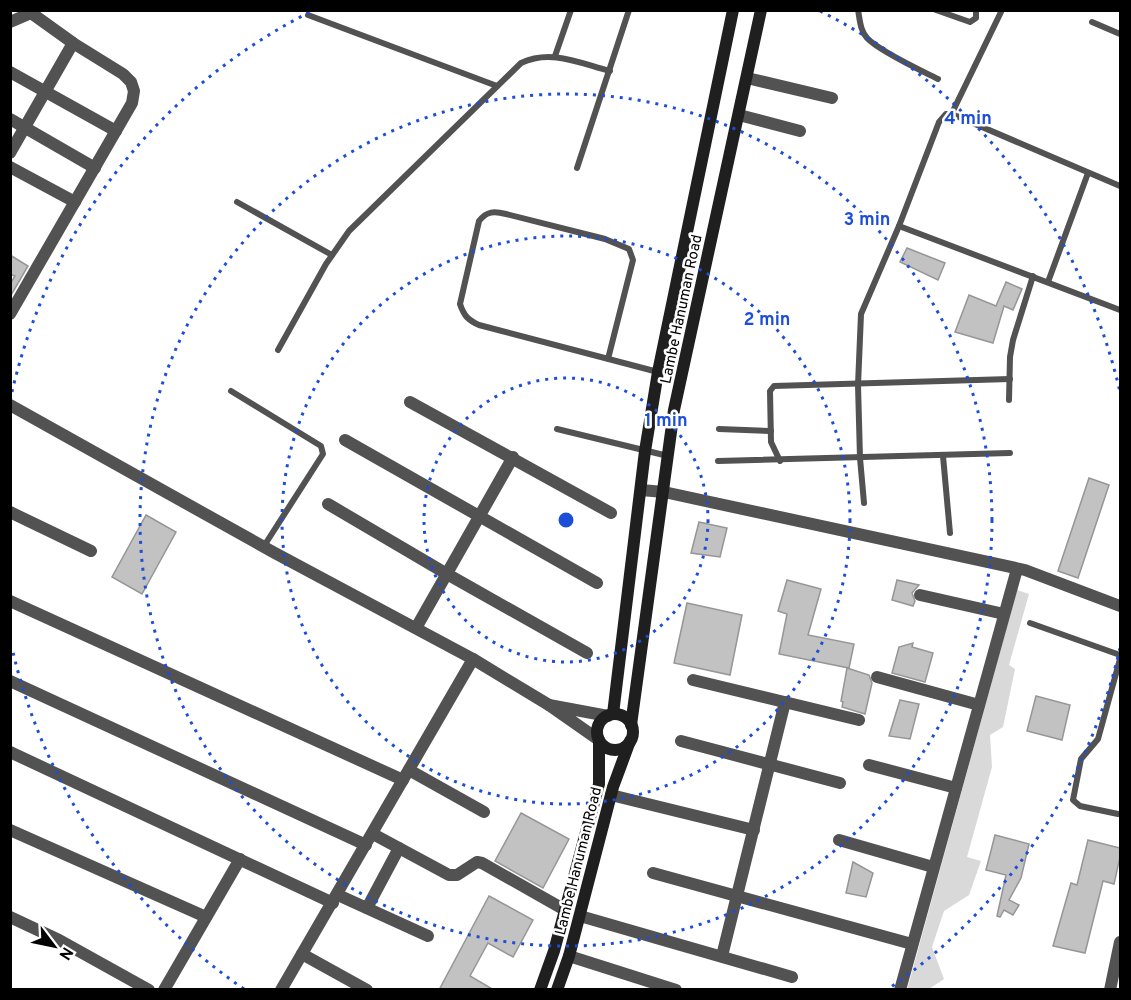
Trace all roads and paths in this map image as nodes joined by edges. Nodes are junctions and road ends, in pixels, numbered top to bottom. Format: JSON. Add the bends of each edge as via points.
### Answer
{"nodes":[{"id":1,"x":571,"y":10,"type":"edge"},
{"id":2,"x":630,"y":10,"type":"edge"},
{"id":3,"x":733,"y":10,"type":"edge"},
{"id":4,"x":761,"y":10,"type":"edge"},
{"id":5,"x":858,"y":10,"type":"edge"},
{"id":6,"x":936,"y":10,"type":"edge"},
{"id":7,"x":975,"y":10,"type":"edge"},
{"id":8,"x":29,"y":12,"type":"edge"},
{"id":9,"x":1000,"y":12,"type":"edge"},
{"id":10,"x":308,"y":15,"type":"dead end"},
{"id":11,"x":10,"y":21,"type":"edge"},
{"id":12,"x":1092,"y":22,"type":"dead end"},
{"id":13,"x":1120,"y":34,"type":"edge"},
{"id":14,"x":73,"y":43,"type":"junction"},
{"id":15,"x":555,"y":56,"type":"junction"},
{"id":16,"x":610,"y":71,"type":"junction"},
{"id":17,"x":10,"y":72,"type":"edge"},
{"id":18,"x":747,"y":78,"type":"junction"},
{"id":19,"x":938,"y":79,"type":"dead end"},
{"id":20,"x":497,"y":86,"type":"junction"},
{"id":21,"x":45,"y":92,"type":"junction"},
{"id":22,"x":832,"y":98,"type":"dead end"},
{"id":23,"x":739,"y":115,"type":"junction"},
{"id":24,"x":951,"y":115,"type":"junction"},
{"id":25,"x":10,"y":119,"type":"edge"},
{"id":26,"x":25,"y":127,"type":"junction"},
{"id":27,"x":116,"y":131,"type":"junction"},
{"id":28,"x":800,"y":131,"type":"dead end"},
{"id":29,"x":10,"y":153,"type":"edge"},
{"id":30,"x":10,"y":167,"type":"edge"},
{"id":31,"x":95,"y":168,"type":"junction"},
{"id":32,"x":577,"y":168,"type":"dead end"},
{"id":33,"x":1088,"y":173,"type":"junction"},
{"id":34,"x":1120,"y":186,"type":"edge"},
{"id":35,"x":75,"y":202,"type":"junction"},
{"id":36,"x":237,"y":202,"type":"dead end"},
{"id":37,"x":900,"y":226,"type":"junction"},
{"id":38,"x":332,"y":255,"type":"junction"},
{"id":39,"x":1033,"y":276,"type":"junction"},
{"id":40,"x":1048,"y":282,"type":"junction"},
{"id":41,"x":1120,"y":310,"type":"edge"},
{"id":42,"x":10,"y":314,"type":"edge"},
{"id":43,"x":278,"y":350,"type":"dead end"},
{"id":44,"x":608,"y":359,"type":"junction"},
{"id":45,"x":658,"y":372,"type":"junction"},
{"id":46,"x":1010,"y":379,"type":"junction"},
{"id":47,"x":858,"y":385,"type":"junction"},
{"id":48,"x":231,"y":391,"type":"dead end"},
{"id":49,"x":1009,"y":400,"type":"dead end"},
{"id":50,"x":410,"y":402,"type":"dead end"},
{"id":51,"x":10,"y":405,"type":"edge"},
{"id":52,"x":556,"y":429,"type":"dead end"},
{"id":53,"x":719,"y":429,"type":"dead end"},
{"id":54,"x":771,"y":431,"type":"junction"},
{"id":55,"x":345,"y":440,"type":"dead end"},
{"id":56,"x":645,"y":451,"type":"junction"},
{"id":57,"x":1010,"y":453,"type":"dead end"},
{"id":58,"x":669,"y":456,"type":"junction"},
{"id":59,"x":943,"y":456,"type":"junction"},
{"id":60,"x":513,"y":458,"type":"junction"},
{"id":61,"x":860,"y":458,"type":"junction"},
{"id":62,"x":718,"y":461,"type":"dead end"},
{"id":63,"x":780,"y":461,"type":"junction"},
{"id":64,"x":641,"y":490,"type":"junction"},
{"id":65,"x":664,"y":492,"type":"junction"},
{"id":66,"x":864,"y":503,"type":"dead end"},
{"id":67,"x":328,"y":504,"type":"dead end"},
{"id":68,"x":10,"y":512,"type":"edge"},
{"id":69,"x":611,"y":513,"type":"dead end"},
{"id":70,"x":480,"y":516,"type":"junction"},
{"id":71,"x":950,"y":533,"type":"dead end"},
{"id":72,"x":264,"y":546,"type":"junction"},
{"id":73,"x":91,"y":551,"type":"dead end"},
{"id":74,"x":1017,"y":568,"type":"junction"},
{"id":75,"x":447,"y":574,"type":"junction"},
{"id":76,"x":597,"y":583,"type":"dead end"},
{"id":77,"x":920,"y":595,"type":"dead end"},
{"id":78,"x":10,"y":601,"type":"edge"},
{"id":79,"x":1120,"y":606,"type":"edge"},
{"id":80,"x":1004,"y":614,"type":"junction"},
{"id":81,"x":1030,"y":623,"type":"dead end"},
{"id":82,"x":416,"y":628,"type":"junction"},
{"id":83,"x":587,"y":653,"type":"dead end"},
{"id":84,"x":1120,"y":657,"type":"edge"},
{"id":85,"x":473,"y":659,"type":"junction"},
{"id":86,"x":877,"y":677,"type":"dead end"},
{"id":87,"x":693,"y":680,"type":"dead end"},
{"id":88,"x":10,"y":681,"type":"edge"},
{"id":89,"x":785,"y":702,"type":"junction"},
{"id":90,"x":549,"y":705,"type":"junction"},
{"id":91,"x":979,"y":705,"type":"junction"},
{"id":92,"x":610,"y":715,"type":"junction"},
{"id":93,"x":859,"y":720,"type":"dead end"},
{"id":94,"x":631,"y":724,"type":"junction"},
{"id":95,"x":599,"y":740,"type":"junction"},
{"id":96,"x":630,"y":741,"type":"junction"},
{"id":97,"x":681,"y":741,"type":"dead end"},
{"id":98,"x":10,"y":752,"type":"edge"},
{"id":99,"x":770,"y":765,"type":"junction"},
{"id":100,"x":869,"y":765,"type":"dead end"},
{"id":101,"x":406,"y":775,"type":"junction"},
{"id":102,"x":840,"y":783,"type":"dead end"},
{"id":103,"x":956,"y":788,"type":"junction"},
{"id":104,"x":611,"y":795,"type":"junction"},
{"id":105,"x":484,"y":812,"type":"dead end"},
{"id":106,"x":1118,"y":814,"type":"dead end"},
{"id":107,"x":10,"y":830,"type":"edge"},
{"id":108,"x":754,"y":830,"type":"junction"},
{"id":109,"x":369,"y":839,"type":"junction"},
{"id":110,"x":839,"y":840,"type":"dead end"},
{"id":111,"x":399,"y":848,"type":"junction"},
{"id":112,"x":240,"y":859,"type":"junction"},
{"id":113,"x":933,"y":867,"type":"junction"},
{"id":114,"x":653,"y":873,"type":"dead end"},
{"id":115,"x":738,"y":896,"type":"junction"},
{"id":116,"x":335,"y":899,"type":"junction"},
{"id":117,"x":367,"y":908,"type":"junction"},
{"id":118,"x":565,"y":910,"type":"junction"},
{"id":119,"x":580,"y":916,"type":"junction"},
{"id":120,"x":10,"y":917,"type":"edge"},
{"id":121,"x":206,"y":917,"type":"junction"},
{"id":122,"x":428,"y":936,"type":"dead end"},
{"id":123,"x":1120,"y":942,"type":"edge"},
{"id":124,"x":912,"y":944,"type":"junction"},
{"id":125,"x":554,"y":951,"type":"junction"},
{"id":126,"x":302,"y":954,"type":"junction"},
{"id":127,"x":569,"y":956,"type":"junction"},
{"id":128,"x":722,"y":957,"type":"junction"},
{"id":129,"x":792,"y":977,"type":"dead end"},
{"id":130,"x":149,"y":990,"type":"edge"},
{"id":131,"x":164,"y":990,"type":"edge"},
{"id":132,"x":281,"y":990,"type":"edge"},
{"id":133,"x":367,"y":990,"type":"edge"},
{"id":134,"x":540,"y":990,"type":"edge"},
{"id":135,"x":557,"y":990,"type":"edge"},
{"id":136,"x":676,"y":990,"type":"edge"},
{"id":137,"x":900,"y":990,"type":"edge"},
{"id":138,"x":1110,"y":990,"type":"edge"}],
"edges":[{"from":1,"to":15,"type":"lane"},
{"from":2,"to":16,"type":"lane"},
{"from":3,"to":45,"type":"main road","name":"Lambe Hanuman Road"},
{"from":4,"to":18,"type":"main road","name":"Lambe Hanuman Road"},
{"from":5,"to":19,"type":"lane","via":[[867,38]]},
{"from":6,"to":7,"type":"lane","via":[[970,22],[976,18]]},
{"from":8,"to":11,"type":"street"},
{"from":8,"to":14,"type":"street"},
{"from":9,"to":24,"type":"lane"},
{"from":10,"to":20,"type":"lane"},
{"from":12,"to":13,"type":"lane"},
{"from":14,"to":21,"type":"street"},
{"from":14,"to":27,"type":"street","via":[[131,82],[132,103]]},
{"from":15,"to":16,"type":"lane"},
{"from":15,"to":20,"type":"lane","via":[[521,63]]},
{"from":16,"to":32,"type":"lane"},
{"from":17,"to":21,"type":"street"},
{"from":18,"to":22,"type":"street"},
{"from":18,"to":23,"type":"main road","name":"Lambe Hanuman Road"},
{"from":20,"to":38,"type":"lane","via":[[349,231]]},
{"from":21,"to":26,"type":"street"},
{"from":21,"to":27,"type":"street"},
{"from":23,"to":28,"type":"street"},
{"from":23,"to":58,"type":"main road","name":"Lambe Hanuman Road","via":[[674,410]]},
{"from":24,"to":33,"type":"lane"},
{"from":24,"to":37,"type":"lane","via":[[945,114],[939,122]]},
{"from":25,"to":26,"type":"street"},
{"from":26,"to":29,"type":"street"},
{"from":26,"to":31,"type":"street"},
{"from":27,"to":31,"type":"street"},
{"from":30,"to":35,"type":"street"},
{"from":31,"to":35,"type":"street"},
{"from":33,"to":34,"type":"lane"},
{"from":33,"to":40,"type":"lane"},
{"from":35,"to":42,"type":"street"},
{"from":36,"to":38,"type":"lane"},
{"from":37,"to":39,"type":"lane"},
{"from":37,"to":47,"type":"lane","via":[[863,307]]},
{"from":38,"to":43,"type":"lane"},
{"from":39,"to":40,"type":"lane"},
{"from":39,"to":46,"type":"lane","via":[[1013,340]]},
{"from":40,"to":41,"type":"lane"},
{"from":44,"to":44,"type":"lane","via":[[479,325],[464,315],[460,304],[479,221],[485,213],[506,213],[629,249],[633,260]]},
{"from":44,"to":45,"type":"lane"},
{"from":45,"to":56,"type":"main road","name":"Lambe Hanuman Road"},
{"from":46,"to":47,"type":"lane"},
{"from":46,"to":49,"type":"lane"},
{"from":47,"to":54,"type":"lane","via":[[774,386],[770,391]]},
{"from":47,"to":61,"type":"lane"},
{"from":48,"to":72,"type":"lane","via":[[324,450]]},
{"from":50,"to":60,"type":"street"},
{"from":51,"to":72,"type":"street"},
{"from":52,"to":56,"type":"lane"},
{"from":53,"to":54,"type":"lane"},
{"from":54,"to":63,"type":"lane","via":[[771,442]]},
{"from":55,"to":70,"type":"street"},
{"from":56,"to":58,"type":"lane"},
{"from":56,"to":64,"type":"main road","name":"Lambe Hanuman Road"},
{"from":57,"to":59,"type":"lane"},
{"from":58,"to":65,"type":"main road","name":"Lambe Hanuman Road"},
{"from":59,"to":61,"type":"lane"},
{"from":59,"to":71,"type":"lane"},
{"from":60,"to":69,"type":"street"},
{"from":60,"to":70,"type":"street"},
{"from":61,"to":63,"type":"lane"},
{"from":61,"to":66,"type":"lane"},
{"from":62,"to":63,"type":"lane"},
{"from":64,"to":65,"type":"street"},
{"from":64,"to":92,"type":"main road","name":"Lambe Hanuman Road"},
{"from":65,"to":74,"type":"street"},
{"from":65,"to":94,"type":"main road","name":"Lambe Hanuman Road"},
{"from":67,"to":75,"type":"street"},
{"from":68,"to":73,"type":"street"},
{"from":70,"to":75,"type":"street"},
{"from":70,"to":76,"type":"street"},
{"from":72,"to":82,"type":"street"},
{"from":74,"to":79,"type":"street"},
{"from":74,"to":80,"type":"street"},
{"from":75,"to":82,"type":"street"},
{"from":75,"to":83,"type":"street"},
{"from":77,"to":80,"type":"street"},
{"from":78,"to":101,"type":"street"},
{"from":80,"to":91,"type":"street"},
{"from":81,"to":84,"type":"lane"},
{"from":82,"to":85,"type":"street"},
{"from":84,"to":106,"type":"lane","via":[[1098,739],[1081,759],[1073,800],[1080,806]]},
{"from":85,"to":90,"type":"street"},
{"from":85,"to":101,"type":"street"},
{"from":86,"to":91,"type":"street"},
{"from":87,"to":89,"type":"street"},
{"from":88,"to":109,"type":"street"},
{"from":89,"to":93,"type":"street"},
{"from":89,"to":99,"type":"street"},
{"from":90,"to":92,"type":"street"},
{"from":90,"to":95,"type":"street"},
{"from":91,"to":103,"type":"street"},
{"from":92,"to":94,"type":"main road","via":[[624,717]]},
{"from":92,"to":95,"type":"main road","via":[[597,728]]},
{"from":94,"to":96,"type":"main road"},
{"from":95,"to":96,"type":"main road","via":[[615,750]]},
{"from":95,"to":118,"type":"main road","via":[[599,784]]},
{"from":96,"to":104,"type":"main road","name":"Lambe Hanuman Road"},
{"from":97,"to":99,"type":"street"},
{"from":98,"to":112,"type":"street"},
{"from":99,"to":102,"type":"street"},
{"from":99,"to":108,"type":"street"},
{"from":100,"to":103,"type":"street"},
{"from":101,"to":105,"type":"street"},
{"from":101,"to":109,"type":"street"},
{"from":103,"to":113,"type":"street"},
{"from":104,"to":108,"type":"street"},
{"from":104,"to":119,"type":"main road","name":"Lambe Hanuman Road"},
{"from":107,"to":121,"type":"street"},
{"from":108,"to":115,"type":"street"},
{"from":109,"to":111,"type":"street"},
{"from":109,"to":116,"type":"street"},
{"from":110,"to":113,"type":"street"},
{"from":111,"to":117,"type":"street"},
{"from":111,"to":118,"type":"street","via":[[449,875],[482,863]]},
{"from":112,"to":116,"type":"street"},
{"from":112,"to":121,"type":"street"},
{"from":113,"to":124,"type":"street"},
{"from":114,"to":115,"type":"street"},
{"from":115,"to":124,"type":"street"},
{"from":115,"to":128,"type":"street"},
{"from":116,"to":117,"type":"street"},
{"from":116,"to":126,"type":"street"},
{"from":117,"to":122,"type":"street"},
{"from":118,"to":125,"type":"main road"},
{"from":119,"to":127,"type":"main road","name":"Lambe Hanuman Road"},
{"from":119,"to":128,"type":"street"},
{"from":120,"to":130,"type":"street"},
{"from":121,"to":131,"type":"street"},
{"from":123,"to":138,"type":"street"},
{"from":124,"to":137,"type":"street"},
{"from":125,"to":127,"type":"main road"},
{"from":125,"to":134,"type":"main road"},
{"from":126,"to":132,"type":"street"},
{"from":126,"to":133,"type":"street"},
{"from":127,"to":135,"type":"main road","name":"Lambe Hanuman Road"},
{"from":127,"to":136,"type":"street"},
{"from":128,"to":129,"type":"street"}]}
